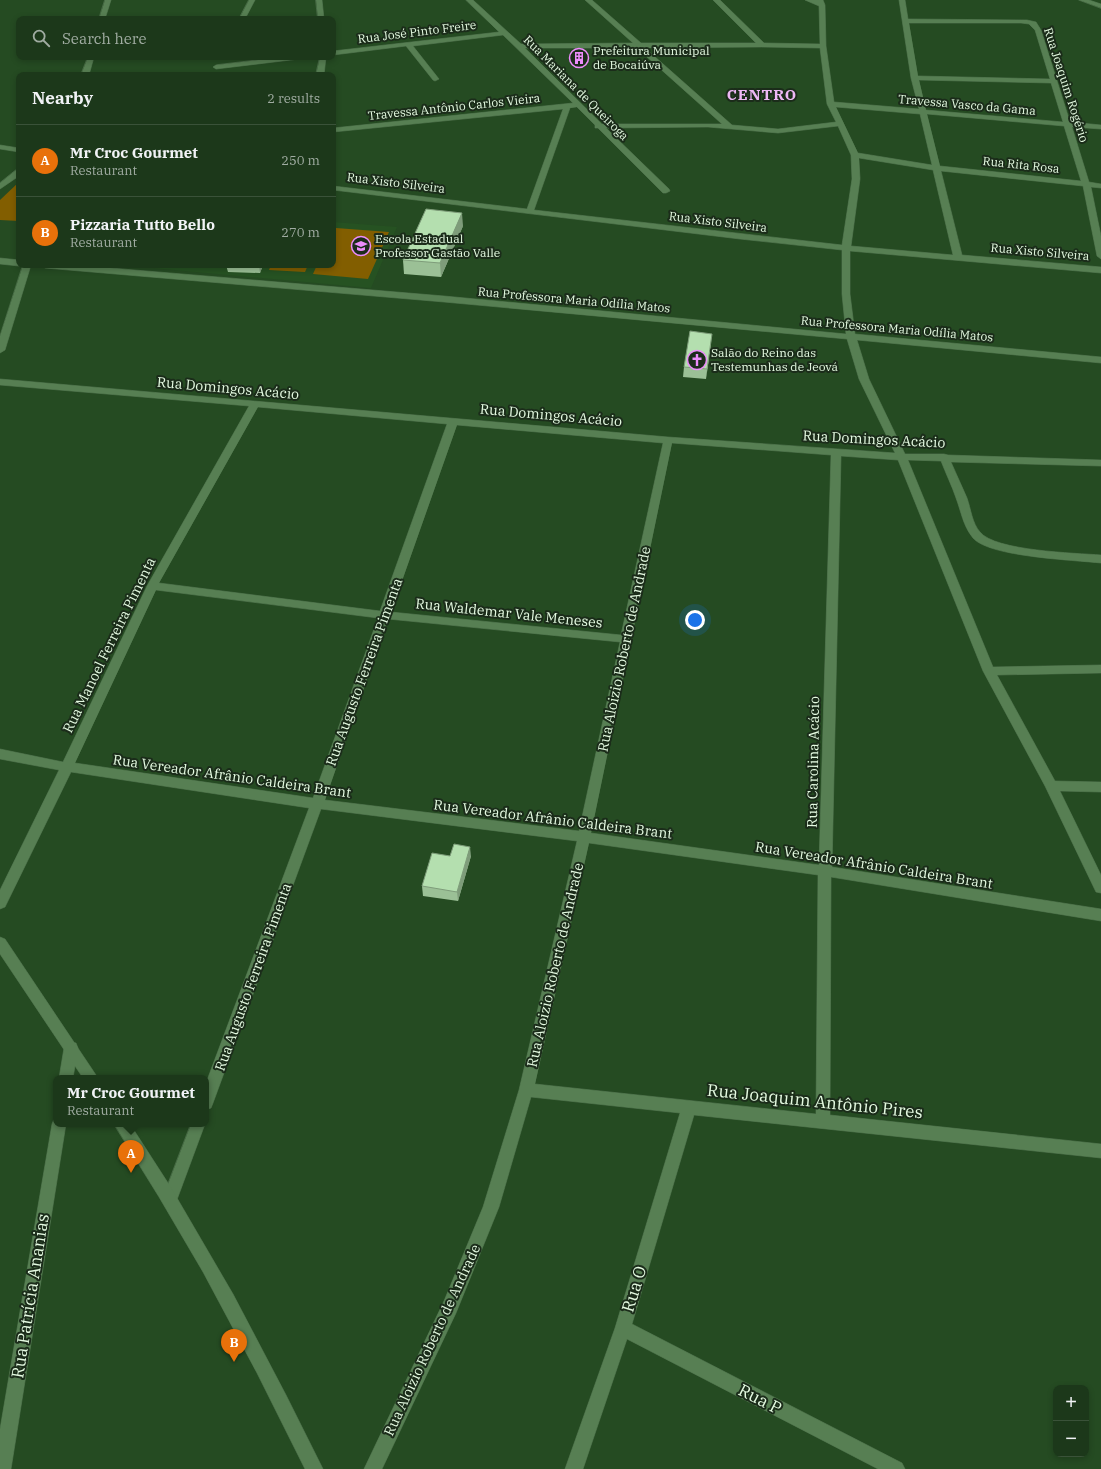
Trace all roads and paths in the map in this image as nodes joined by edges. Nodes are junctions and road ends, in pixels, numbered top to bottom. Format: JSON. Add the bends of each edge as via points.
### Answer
{"nodes":[{"id":1,"x":108,"y":0,"type":"edge"},
{"id":2,"x":252,"y":0,"type":"edge"},
{"id":3,"x":319,"y":0,"type":"edge"},
{"id":4,"x":469,"y":0,"type":"edge"},
{"id":5,"x":588,"y":0,"type":"edge"},
{"id":6,"x":716,"y":0,"type":"edge"},
{"id":7,"x":808,"y":0,"type":"edge"},
{"id":8,"x":902,"y":0,"type":"edge"},
{"id":9,"x":1082,"y":0,"type":"edge"},
{"id":10,"x":821,"y":2,"type":"edge"},
{"id":11,"x":1101,"y":6,"type":"edge"},
{"id":12,"x":103,"y":16,"type":"edge"},
{"id":13,"x":244,"y":16,"type":"edge"},
{"id":14,"x":321,"y":16,"type":"edge"},
{"id":15,"x":905,"y":21,"type":"junction"},
{"id":16,"x":504,"y":32,"type":"junction"},
{"id":17,"x":408,"y":44,"type":"junction"},
{"id":18,"x":638,"y":45,"type":"junction"},
{"id":19,"x":762,"y":45,"type":"junction"},
{"id":20,"x":518,"y":46,"type":"junction"},
{"id":21,"x":823,"y":46,"type":"junction"},
{"id":22,"x":336,"y":53,"type":"edge"},
{"id":23,"x":90,"y":60,"type":"edge"},
{"id":24,"x":220,"y":60,"type":"edge"},
{"id":25,"x":276,"y":60,"type":"edge"},
{"id":26,"x":322,"y":60,"type":"edge"},
{"id":27,"x":216,"y":68,"type":"junction"},
{"id":28,"x":86,"y":72,"type":"edge"},
{"id":29,"x":214,"y":72,"type":"edge"},
{"id":30,"x":320,"y":72,"type":"edge"},
{"id":31,"x":915,"y":78,"type":"junction"},
{"id":32,"x":435,"y":79,"type":"dead end"},
{"id":33,"x":1054,"y":81,"type":"junction"},
{"id":34,"x":831,"y":104,"type":"junction"},
{"id":35,"x":577,"y":105,"type":"junction"},
{"id":36,"x":566,"y":107,"type":"junction"},
{"id":37,"x":924,"y":113,"type":"junction"},
{"id":38,"x":840,"y":124,"type":"junction"},
{"id":39,"x":1068,"y":124,"type":"junction"},
{"id":40,"x":598,"y":126,"type":"junction"},
{"id":41,"x":730,"y":127,"type":"junction"},
{"id":42,"x":1101,"y":127,"type":"edge"},
{"id":43,"x":336,"y":130,"type":"edge"},
{"id":44,"x":0,"y":147,"type":"edge"},
{"id":45,"x":16,"y":150,"type":"edge"},
{"id":46,"x":855,"y":155,"type":"junction"},
{"id":47,"x":938,"y":168,"type":"junction"},
{"id":48,"x":16,"y":175,"type":"edge"},
{"id":49,"x":1086,"y":184,"type":"junction"},
{"id":50,"x":1101,"y":186,"type":"edge"},
{"id":51,"x":0,"y":188,"type":"edge"},
{"id":52,"x":336,"y":188,"type":"edge"},
{"id":53,"x":666,"y":191,"type":"dead end"},
{"id":54,"x":530,"y":211,"type":"junction"},
{"id":55,"x":846,"y":248,"type":"junction"},
{"id":56,"x":1101,"y":256,"type":"edge"},
{"id":57,"x":958,"y":257,"type":"junction"},
{"id":58,"x":0,"y":261,"type":"edge"},
{"id":59,"x":16,"y":263,"type":"edge"},
{"id":60,"x":26,"y":268,"type":"edge"},
{"id":61,"x":80,"y":268,"type":"edge"},
{"id":62,"x":1101,"y":270,"type":"edge"},
{"id":63,"x":850,"y":336,"type":"junction"},
{"id":64,"x":0,"y":350,"type":"edge"},
{"id":65,"x":1101,"y":360,"type":"edge"},
{"id":66,"x":0,"y":382,"type":"edge"},
{"id":67,"x":255,"y":404,"type":"junction"},
{"id":68,"x":453,"y":421,"type":"junction"},
{"id":69,"x":668,"y":440,"type":"junction"},
{"id":70,"x":836,"y":452,"type":"junction"},
{"id":71,"x":902,"y":457,"type":"junction"},
{"id":72,"x":944,"y":458,"type":"junction"},
{"id":73,"x":1101,"y":463,"type":"edge"},
{"id":74,"x":1101,"y":559,"type":"edge"},
{"id":75,"x":152,"y":586,"type":"junction"},
{"id":76,"x":385,"y":615,"type":"junction"},
{"id":77,"x":625,"y":639,"type":"junction"},
{"id":78,"x":1101,"y":670,"type":"edge"},
{"id":79,"x":990,"y":671,"type":"junction"},
{"id":80,"x":0,"y":754,"type":"edge"},
{"id":81,"x":68,"y":767,"type":"junction"},
{"id":82,"x":1051,"y":786,"type":"junction"},
{"id":83,"x":1101,"y":787,"type":"edge"},
{"id":84,"x":317,"y":804,"type":"junction"},
{"id":85,"x":584,"y":837,"type":"junction"},
{"id":86,"x":825,"y":871,"type":"junction"},
{"id":87,"x":1101,"y":888,"type":"edge"},
{"id":88,"x":0,"y":903,"type":"edge"},
{"id":89,"x":1101,"y":915,"type":"edge"},
{"id":90,"x":0,"y":943,"type":"edge"},
{"id":91,"x":71,"y":1048,"type":"junction"},
{"id":92,"x":66,"y":1075,"type":"edge"},
{"id":93,"x":89,"y":1075,"type":"edge"},
{"id":94,"x":526,"y":1090,"type":"junction"},
{"id":95,"x":209,"y":1095,"type":"edge"},
{"id":96,"x":689,"y":1108,"type":"junction"},
{"id":97,"x":824,"y":1120,"type":"junction"},
{"id":98,"x":59,"y":1127,"type":"edge"},
{"id":99,"x":123,"y":1127,"type":"edge"},
{"id":100,"x":197,"y":1127,"type":"edge"},
{"id":101,"x":1101,"y":1151,"type":"edge"},
{"id":102,"x":170,"y":1200,"type":"junction"},
{"id":103,"x":623,"y":1328,"type":"junction"},
{"id":104,"x":2,"y":1469,"type":"edge"},
{"id":105,"x":314,"y":1469,"type":"edge"},
{"id":106,"x":373,"y":1469,"type":"edge"},
{"id":107,"x":574,"y":1469,"type":"edge"},
{"id":108,"x":896,"y":1469,"type":"edge"}],
"edges":[{"from":1,"to":12,"type":"street"},
{"from":2,"to":13,"type":"street"},
{"from":3,"to":14,"type":"street"},
{"from":4,"to":16,"type":"street","name":"Rua Mariana de Queiroga"},
{"from":5,"to":18,"type":"street"},
{"from":6,"to":19,"type":"street"},
{"from":7,"to":10,"type":"street"},
{"from":8,"to":15,"type":"street"},
{"from":9,"to":11,"type":"street"},
{"from":10,"to":21,"type":"street"},
{"from":15,"to":31,"type":"street"},
{"from":15,"to":33,"type":"street","name":"Rua Joaquim Rogério","via":[[1035,24]]},
{"from":16,"to":17,"type":"street","name":"Rua José Pinto Freire"},
{"from":16,"to":20,"type":"street","name":"Rua Mariana de Queiroga"},
{"from":17,"to":22,"type":"street","name":"Rua José Pinto Freire"},
{"from":17,"to":32,"type":"street"},
{"from":18,"to":19,"type":"street"},
{"from":18,"to":20,"type":"street"},
{"from":18,"to":41,"type":"street"},
{"from":19,"to":21,"type":"street"},
{"from":20,"to":35,"type":"street","name":"Rua Mariana de Queiroga"},
{"from":21,"to":34,"type":"street"},
{"from":23,"to":28,"type":"street"},
{"from":24,"to":27,"type":"street"},
{"from":25,"to":27,"type":"street"},
{"from":26,"to":30,"type":"street"},
{"from":27,"to":29,"type":"street"},
{"from":31,"to":33,"type":"street"},
{"from":31,"to":37,"type":"street"},
{"from":33,"to":39,"type":"street","name":"Rua Joaquim Rogério"},
{"from":34,"to":37,"type":"street","name":"Travessa Vasco da Gama"},
{"from":34,"to":38,"type":"street"},
{"from":35,"to":36,"type":"street","name":"Travessa Antônio Carlos Vieira"},
{"from":35,"to":40,"type":"street","name":"Rua Mariana de Queiroga"},
{"from":36,"to":43,"type":"street","name":"Travessa Antônio Carlos Vieira"},
{"from":36,"to":54,"type":"street","via":[[559,134]]},
{"from":37,"to":39,"type":"street","name":"Travessa Vasco da Gama"},
{"from":37,"to":47,"type":"street"},
{"from":38,"to":41,"type":"street","via":[[778,131]]},
{"from":38,"to":46,"type":"street"},
{"from":39,"to":42,"type":"street","name":"Travessa Vasco da Gama"},
{"from":39,"to":49,"type":"street","name":"Rua Joaquim Rogério"},
{"from":40,"to":41,"type":"street"},
{"from":40,"to":53,"type":"street","name":"Rua Mariana de Queiroga"},
{"from":44,"to":45,"type":"street"},
{"from":46,"to":47,"type":"street","name":"Rua Rita Rosa"},
{"from":46,"to":55,"type":"street","via":[[856,179]]},
{"from":47,"to":49,"type":"street","name":"Rua Rita Rosa"},
{"from":47,"to":57,"type":"street"},
{"from":48,"to":51,"type":"street"},
{"from":49,"to":50,"type":"street","name":"Rua Rita Rosa"},
{"from":49,"to":56,"type":"street","name":"Rua Joaquim Rogério"},
{"from":52,"to":54,"type":"street","name":"Rua Xisto Silveira"},
{"from":54,"to":55,"type":"street","name":"Rua Xisto Silveira","via":[[740,238]]},
{"from":55,"to":57,"type":"street","name":"Rua Xisto Silveira"},
{"from":55,"to":63,"type":"street","via":[[846,294]]},
{"from":57,"to":62,"type":"street","name":"Rua Xisto Silveira"},
{"from":58,"to":59,"type":"street"},
{"from":60,"to":64,"type":"street"},
{"from":61,"to":63,"type":"street","name":"Rua Professora Maria Odília Matos"},
{"from":63,"to":65,"type":"street","name":"Rua Professora Maria Odília Matos"},
{"from":63,"to":71,"type":"street","via":[[864,379]]},
{"from":66,"to":67,"type":"street","name":"Rua Domingos Acácio"},
{"from":67,"to":68,"type":"street","name":"Rua Domingos Acácio"},
{"from":67,"to":75,"type":"street","name":"Rua Manoel Ferreira Pimenta"},
{"from":68,"to":69,"type":"street","name":"Rua Domingos Acácio"},
{"from":68,"to":76,"type":"street","name":"Rua Augusto Ferreira Pimenta"},
{"from":69,"to":70,"type":"street","name":"Rua Domingos Acácio"},
{"from":69,"to":77,"type":"street","name":"Rua Aloizio Roberto de Andrade"},
{"from":70,"to":71,"type":"street","name":"Rua Domingos Acácio"},
{"from":70,"to":86,"type":"street","name":"Rua Carolina Acácio"},
{"from":71,"to":72,"type":"street","name":"Rua Domingos Acácio"},
{"from":71,"to":79,"type":"street"},
{"from":72,"to":73,"type":"street","name":"Rua Domingos Acácio"},
{"from":72,"to":74,"type":"street","via":[[964,504],[970,527],[979,539],[1010,548]]},
{"from":75,"to":76,"type":"street","name":"Rua Waldemar Vale Meneses"},
{"from":75,"to":81,"type":"street","name":"Rua Manoel Ferreira Pimenta"},
{"from":76,"to":77,"type":"street","name":"Rua Waldemar Vale Meneses"},
{"from":76,"to":84,"type":"street","name":"Rua Augusto Ferreira Pimenta"},
{"from":77,"to":85,"type":"street","name":"Rua Aloizio Roberto de Andrade"},
{"from":78,"to":79,"type":"street"},
{"from":79,"to":82,"type":"street"},
{"from":80,"to":81,"type":"street","name":"Rua Vereador Afrânio Caldeira Brant"},
{"from":81,"to":84,"type":"street","name":"Rua Vereador Afrânio Caldeira Brant"},
{"from":81,"to":88,"type":"street","name":"Rua Manoel Ferreira Pimenta"},
{"from":82,"to":83,"type":"street"},
{"from":82,"to":87,"type":"street"},
{"from":84,"to":85,"type":"street","name":"Rua Vereador Afrânio Caldeira Brant"},
{"from":84,"to":95,"type":"street","name":"Rua Augusto Ferreira Pimenta"},
{"from":85,"to":86,"type":"street","name":"Rua Vereador Afrânio Caldeira Brant"},
{"from":85,"to":94,"type":"street","name":"Rua Aloizio Roberto de Andrade"},
{"from":86,"to":89,"type":"street","name":"Rua Vereador Afrânio Caldeira Brant"},
{"from":86,"to":97,"type":"street","name":"Rua Carolina Acácio"},
{"from":90,"to":91,"type":"street"},
{"from":91,"to":92,"type":"street"},
{"from":91,"to":93,"type":"street"},
{"from":94,"to":96,"type":"street","name":"Rua Joaquim Antônio Pires"},
{"from":94,"to":106,"type":"street","name":"Rua Aloizio Roberto de Andrade","via":[[488,1215],[450,1307]]},
{"from":96,"to":97,"type":"street","name":"Rua Joaquim Antônio Pires"},
{"from":96,"to":103,"type":"street","name":"Rua O"},
{"from":97,"to":101,"type":"street","name":"Rua Joaquim Antônio Pires"},
{"from":98,"to":104,"type":"street","name":"Rua Patrícia Ananias"},
{"from":99,"to":102,"type":"street"},
{"from":100,"to":102,"type":"street"},
{"from":102,"to":105,"type":"street","via":[[280,1397]]},
{"from":103,"to":107,"type":"street","name":"Rua O"},
{"from":103,"to":108,"type":"street","name":"Rua P"}]}
